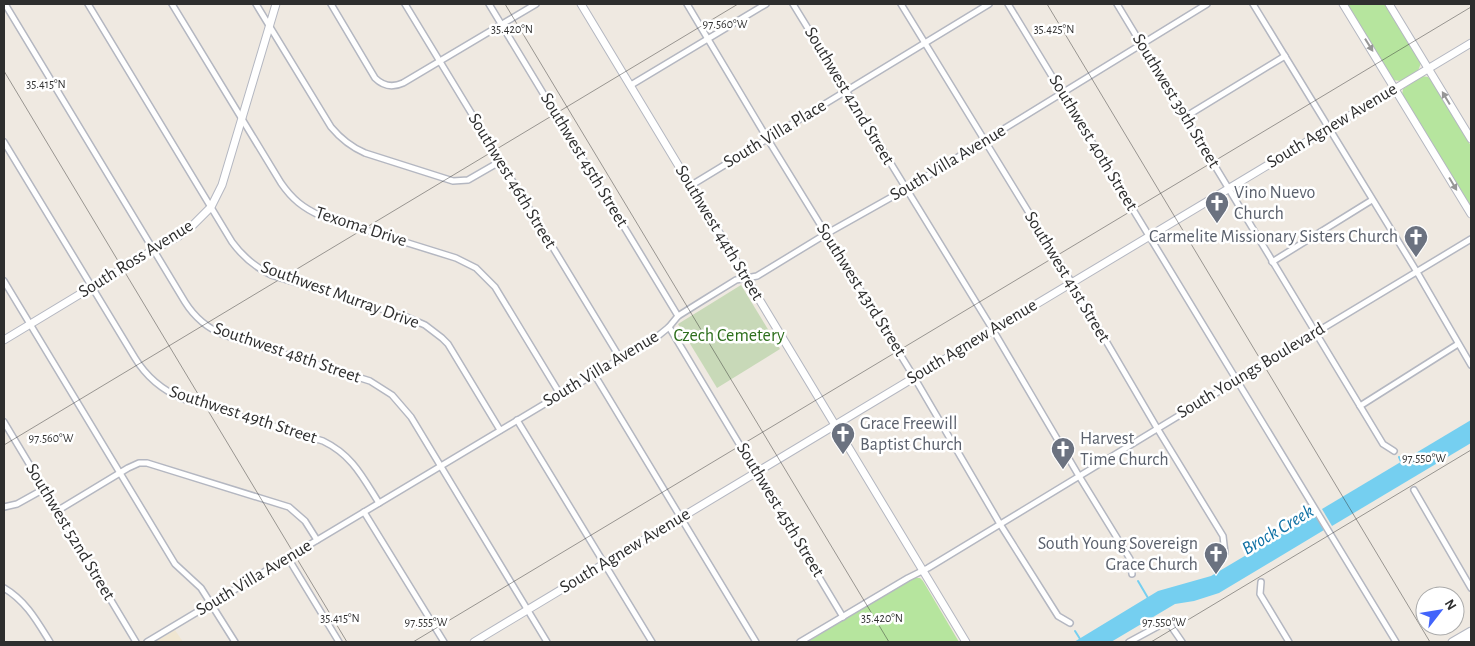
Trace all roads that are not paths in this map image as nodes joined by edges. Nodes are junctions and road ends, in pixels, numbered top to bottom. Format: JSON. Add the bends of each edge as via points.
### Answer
{"nodes":[{"id":1,"x":5,"y":4,"type":"edge"},
{"id":2,"x":88,"y":4,"type":"edge"},
{"id":3,"x":172,"y":4,"type":"edge"},
{"id":4,"x":256,"y":4,"type":"edge"},
{"id":5,"x":276,"y":4,"type":"edge"},
{"id":6,"x":330,"y":4,"type":"edge"},
{"id":7,"x":405,"y":4,"type":"edge"},
{"id":8,"x":489,"y":4,"type":"edge"},
{"id":9,"x":536,"y":4,"type":"edge"},
{"id":10,"x":581,"y":4,"type":"edge"},
{"id":11,"x":687,"y":4,"type":"edge"},
{"id":12,"x":766,"y":4,"type":"edge"},
{"id":13,"x":793,"y":4,"type":"edge"},
{"id":14,"x":901,"y":4,"type":"edge"},
{"id":15,"x":989,"y":4,"type":"edge"},
{"id":16,"x":1008,"y":4,"type":"edge"},
{"id":17,"x":1117,"y":4,"type":"edge"},
{"id":18,"x":1207,"y":4,"type":"edge"},
{"id":19,"x":1253,"y":4,"type":"edge"},
{"id":20,"x":1343,"y":4,"type":"edge"},
{"id":21,"x":1389,"y":4,"type":"edge"},
{"id":22,"x":501,"y":24,"type":"junction"},
{"id":23,"x":270,"y":27,"type":"junction"},
{"id":24,"x":708,"y":39,"type":"junction"},
{"id":25,"x":924,"y":42,"type":"junction"},
{"id":26,"x":1471,"y":43,"type":"edge"},
{"id":27,"x":1142,"y":44,"type":"junction"},
{"id":28,"x":1285,"y":56,"type":"junction"},
{"id":29,"x":440,"y":61,"type":"junction"},
{"id":30,"x":1428,"y":69,"type":"junction"},
{"id":31,"x":631,"y":85,"type":"junction"},
{"id":32,"x":1395,"y":89,"type":"junction"},
{"id":33,"x":847,"y":91,"type":"junction"},
{"id":34,"x":1063,"y":94,"type":"junction"},
{"id":35,"x":1185,"y":117,"type":"junction"},
{"id":36,"x":242,"y":119,"type":"junction"},
{"id":37,"x":1329,"y":128,"type":"junction"},
{"id":38,"x":767,"y":138,"type":"junction"},
{"id":39,"x":1471,"y":139,"type":"edge"},
{"id":40,"x":985,"y":141,"type":"junction"},
{"id":41,"x":4,"y":142,"type":"edge"},
{"id":42,"x":500,"y":161,"type":"junction"},
{"id":43,"x":690,"y":186,"type":"junction"},
{"id":44,"x":1229,"y":188,"type":"junction"},
{"id":45,"x":906,"y":189,"type":"junction"},
{"id":46,"x":1372,"y":200,"type":"junction"},
{"id":47,"x":211,"y":207,"type":"junction"},
{"id":48,"x":1471,"y":214,"type":"edge"},
{"id":49,"x":826,"y":234,"type":"junction"},
{"id":50,"x":1150,"y":236,"type":"junction"},
{"id":51,"x":1471,"y":239,"type":"edge"},
{"id":52,"x":153,"y":250,"type":"junction"},
{"id":53,"x":1272,"y":262,"type":"junction"},
{"id":54,"x":1417,"y":272,"type":"junction"},
{"id":55,"x":747,"y":278,"type":"junction"},
{"id":56,"x":4,"y":281,"type":"edge"},
{"id":57,"x":1072,"y":283,"type":"junction"},
{"id":58,"x":92,"y":287,"type":"junction"},
{"id":59,"x":678,"y":316,"type":"junction"},
{"id":60,"x":30,"y":324,"type":"junction"},
{"id":61,"x":669,"y":327,"type":"junction"},
{"id":62,"x":993,"y":330,"type":"junction"},
{"id":63,"x":1315,"y":332,"type":"junction"},
{"id":64,"x":4,"y":340,"type":"edge"},
{"id":65,"x":1458,"y":344,"type":"junction"},
{"id":66,"x":620,"y":358,"type":"junction"},
{"id":67,"x":1471,"y":365,"type":"edge"},
{"id":68,"x":594,"y":374,"type":"junction"},
{"id":69,"x":914,"y":377,"type":"junction"},
{"id":70,"x":1238,"y":380,"type":"junction"},
{"id":71,"x":560,"y":394,"type":"junction"},
{"id":72,"x":1360,"y":406,"type":"junction"},
{"id":73,"x":517,"y":420,"type":"junction"},
{"id":74,"x":4,"y":422,"type":"edge"},
{"id":75,"x":835,"y":425,"type":"junction"},
{"id":76,"x":1158,"y":428,"type":"junction"},
{"id":77,"x":500,"y":430,"type":"junction"},
{"id":78,"x":1394,"y":450,"type":"dead end"},
{"id":79,"x":440,"y":466,"type":"junction"},
{"id":80,"x":757,"y":472,"type":"junction"},
{"id":81,"x":120,"y":473,"type":"junction"},
{"id":82,"x":1079,"y":476,"type":"junction"},
{"id":83,"x":44,"y":489,"type":"junction"},
{"id":84,"x":1414,"y":490,"type":"dead end"},
{"id":85,"x":378,"y":503,"type":"junction"},
{"id":86,"x":4,"y":508,"type":"edge"},
{"id":87,"x":57,"y":511,"type":"junction"},
{"id":88,"x":364,"y":512,"type":"junction"},
{"id":89,"x":680,"y":517,"type":"junction"},
{"id":90,"x":1000,"y":524,"type":"junction"},
{"id":91,"x":317,"y":540,"type":"junction"},
{"id":92,"x":1226,"y":553,"type":"dead end"},
{"id":93,"x":288,"y":558,"type":"junction"},
{"id":94,"x":604,"y":564,"type":"junction"},
{"id":95,"x":923,"y":571,"type":"junction"},
{"id":96,"x":1132,"y":574,"type":"dead end"},
{"id":97,"x":1261,"y":582,"type":"dead end"},
{"id":98,"x":4,"y":588,"type":"edge"},
{"id":99,"x":1471,"y":588,"type":"edge"},
{"id":100,"x":211,"y":604,"type":"junction"},
{"id":101,"x":528,"y":610,"type":"junction"},
{"id":102,"x":843,"y":617,"type":"junction"},
{"id":103,"x":1070,"y":623,"type":"dead end"},
{"id":104,"x":1471,"y":630,"type":"edge"},
{"id":105,"x":1471,"y":637,"type":"edge"},
{"id":106,"x":50,"y":642,"type":"edge"},
{"id":107,"x":136,"y":642,"type":"edge"},
{"id":108,"x":148,"y":642,"type":"edge"},
{"id":109,"x":235,"y":642,"type":"edge"},
{"id":110,"x":339,"y":642,"type":"edge"},
{"id":111,"x":444,"y":642,"type":"edge"},
{"id":112,"x":474,"y":642,"type":"edge"},
{"id":113,"x":547,"y":642,"type":"edge"},
{"id":114,"x":652,"y":642,"type":"edge"},
{"id":115,"x":756,"y":642,"type":"edge"},
{"id":116,"x":800,"y":642,"type":"edge"},
{"id":117,"x":966,"y":642,"type":"edge"},
{"id":118,"x":1129,"y":642,"type":"edge"},
{"id":119,"x":1182,"y":642,"type":"edge"},
{"id":120,"x":1289,"y":642,"type":"edge"},
{"id":121,"x":1396,"y":642,"type":"edge"},
{"id":122,"x":1452,"y":642,"type":"edge"},
{"id":123,"x":1463,"y":642,"type":"edge"}],
"edges":[{"from":1,"to":52,"type":"street","name":"Southwest 48th Street"},
{"from":2,"to":47,"type":"street","name":"Southwest Murray Drive"},
{"from":3,"to":36,"type":"street","name":"Texoma Drive"},
{"from":4,"to":23,"type":"street"},
{"from":5,"to":23,"type":"street","name":"South Ross Avenue"},
{"from":6,"to":29,"type":"street","via":[[373,74],[382,83],[399,85]]},
{"from":7,"to":29,"type":"street","name":"Southwest 46th Street"},
{"from":8,"to":22,"type":"street","name":"Southwest 45th Street"},
{"from":9,"to":22,"type":"street"},
{"from":10,"to":31,"type":"street","name":"Southwest 44th Street"},
{"from":11,"to":24,"type":"street","name":"Southwest 43rd Street"},
{"from":12,"to":24,"type":"street"},
{"from":13,"to":33,"type":"street","name":"Southwest 42nd Street"},
{"from":14,"to":25,"type":"street","name":"Southwest 41st Street"},
{"from":15,"to":25,"type":"street","name":"South Villa Place"},
{"from":16,"to":34,"type":"street","name":"Southwest 40th Street"},
{"from":17,"to":27,"type":"street","name":"Southwest 39th Street"},
{"from":18,"to":27,"type":"street","name":"South Villa Avenue"},
{"from":19,"to":28,"type":"street"},
{"from":20,"to":32,"type":"street","one_way":true},
{"from":21,"to":30,"type":"street"},
{"from":22,"to":29,"type":"street"},
{"from":22,"to":59,"type":"street","name":"Southwest 45th Street"},
{"from":23,"to":36,"type":"street","name":"South Ross Avenue"},
{"from":23,"to":42,"type":"street","via":[[331,127],[353,148],[453,181],[468,180]]},
{"from":24,"to":31,"type":"street"},
{"from":24,"to":38,"type":"street","name":"Southwest 43rd Street"},
{"from":25,"to":33,"type":"street","name":"South Villa Place"},
{"from":25,"to":40,"type":"street","name":"Southwest 41st Street"},
{"from":26,"to":30,"type":"street","name":"South Agnew Avenue"},
{"from":27,"to":34,"type":"street","name":"South Villa Avenue"},
{"from":27,"to":35,"type":"street","name":"Southwest 39th Street"},
{"from":28,"to":35,"type":"street"},
{"from":28,"to":37,"type":"street"},
{"from":29,"to":42,"type":"street","name":"Southwest 46th Street"},
{"from":30,"to":32,"type":"street","name":"South Agnew Avenue"},
{"from":39,"to":30,"type":"street","one_way":true},
{"from":31,"to":43,"type":"street","name":"Southwest 44th Street"},
{"from":32,"to":37,"type":"street","name":"South Agnew Avenue"},
{"from":32,"to":48,"type":"street","one_way":true},
{"from":33,"to":38,"type":"street","name":"South Villa Place"},
{"from":33,"to":45,"type":"street","name":"Southwest 42nd Street"},
{"from":34,"to":40,"type":"street","name":"South Villa Avenue"},
{"from":34,"to":50,"type":"street","name":"Southwest 40th Street"},
{"from":35,"to":44,"type":"street","name":"Southwest 39th Street"},
{"from":36,"to":47,"type":"street","name":"South Ross Avenue","via":[[222,186]]},
{"from":36,"to":71,"type":"street","name":"Texoma Drive","via":[[281,184],[303,207],[321,216],[456,258],[483,274],[500,295]]},
{"from":37,"to":44,"type":"street","name":"South Agnew Avenue"},
{"from":37,"to":46,"type":"street"},
{"from":38,"to":43,"type":"street","name":"South Villa Place"},
{"from":38,"to":49,"type":"street","name":"Southwest 43rd Street"},
{"from":40,"to":45,"type":"street","name":"South Villa Avenue"},
{"from":40,"to":57,"type":"street","name":"Southwest 41st Street"},
{"from":41,"to":58,"type":"street","name":"Southwest 49th Street"},
{"from":42,"to":66,"type":"street","name":"Southwest 46th Street"},
{"from":43,"to":55,"type":"street","name":"Southwest 44th Street"},
{"from":44,"to":50,"type":"street","name":"South Agnew Avenue"},
{"from":44,"to":53,"type":"street","name":"Southwest 39th Street"},
{"from":45,"to":49,"type":"street","name":"South Villa Avenue"},
{"from":45,"to":62,"type":"street","name":"Southwest 42nd Street"},
{"from":46,"to":53,"type":"street"},
{"from":46,"to":54,"type":"street"},
{"from":47,"to":52,"type":"street","name":"South Ross Avenue","via":[[185,232]]},
{"from":47,"to":77,"type":"street","name":"Southwest Murray Drive","via":[[239,251],[262,270],[404,316],[434,331],[453,352]]},
{"from":49,"to":55,"type":"street","name":"South Villa Avenue","via":[[756,276]]},
{"from":49,"to":69,"type":"street","name":"Southwest 43rd Street"},
{"from":50,"to":57,"type":"street","name":"South Agnew Avenue"},
{"from":50,"to":70,"type":"street","name":"Southwest 40th Street"},
{"from":51,"to":54,"type":"street","name":"South Youngs Boulevard"},
{"from":52,"to":58,"type":"street","name":"South Ross Avenue"},
{"from":52,"to":79,"type":"street","name":"Southwest 48th Street","via":[[185,302],[202,322],[224,335],[378,385],[405,409]]},
{"from":53,"to":63,"type":"street","name":"Southwest 39th Street"},
{"from":54,"to":63,"type":"street","name":"South Youngs Boulevard"},
{"from":54,"to":65,"type":"street"},
{"from":55,"to":59,"type":"street","name":"South Villa Avenue","via":[[736,280]]},
{"from":55,"to":75,"type":"street","name":"Southwest 44th Street"},
{"from":56,"to":60,"type":"street"},
{"from":57,"to":62,"type":"street","name":"South Agnew Avenue"},
{"from":57,"to":76,"type":"street","name":"Southwest 41st Street"},
{"from":58,"to":60,"type":"street","name":"South Ross Avenue"},
{"from":58,"to":85,"type":"street","name":"Southwest 49th Street","via":[[141,368],[161,388],[332,446],[356,466]]},
{"from":59,"to":61,"type":"street","name":"South Villa Avenue"},
{"from":60,"to":64,"type":"street","name":"South Ross Avenue"},
{"from":60,"to":81,"type":"street"},
{"from":61,"to":66,"type":"street","name":"South Villa Avenue"},
{"from":61,"to":80,"type":"street","name":"Southwest 45th Street"},
{"from":62,"to":69,"type":"street","name":"South Agnew Avenue"},
{"from":62,"to":82,"type":"street","name":"Southwest 42nd Street"},
{"from":63,"to":70,"type":"street","name":"South Youngs Boulevard"},
{"from":63,"to":72,"type":"street","name":"Southwest 39th Street"},
{"from":65,"to":67,"type":"street"},
{"from":65,"to":72,"type":"street"},
{"from":66,"to":68,"type":"street","name":"South Villa Avenue"},
{"from":68,"to":71,"type":"street","name":"South Villa Avenue"},
{"from":68,"to":89,"type":"street"},
{"from":69,"to":75,"type":"street","name":"South Agnew Avenue"},
{"from":69,"to":90,"type":"street","name":"Southwest 43rd Street"},
{"from":70,"to":76,"type":"street","name":"South Youngs Boulevard"},
{"from":70,"to":121,"type":"street","name":"Southwest 40th Street"},
{"from":71,"to":73,"type":"street","name":"South Villa Avenue"},
{"from":72,"to":78,"type":"street","name":"Southwest 39th Street","via":[[1383,444]]},
{"from":73,"to":77,"type":"street","name":"South Villa Avenue"},
{"from":73,"to":94,"type":"street"},
{"from":74,"to":83,"type":"street","name":"Southwest 52nd Street"},
{"from":75,"to":80,"type":"street","name":"South Agnew Avenue"},
{"from":75,"to":95,"type":"street","name":"Southwest 44th Street"},
{"from":76,"to":82,"type":"street","name":"South Youngs Boulevard"},
{"from":76,"to":92,"type":"street","name":"Southwest 41st Street","via":[[1223,536]]},
{"from":77,"to":79,"type":"street","name":"South Villa Avenue"},
{"from":79,"to":85,"type":"street","name":"South Villa Avenue"},
{"from":79,"to":101,"type":"street","name":"Southwest 48th Street"},
{"from":80,"to":89,"type":"street","name":"South Agnew Avenue"},
{"from":80,"to":102,"type":"street","name":"Southwest 45th Street"},
{"from":81,"to":87,"type":"street"},
{"from":81,"to":91,"type":"street","via":[[147,462],[283,505],[300,515]]},
{"from":81,"to":100,"type":"street","via":[[175,564],[201,588]]},
{"from":82,"to":90,"type":"street","name":"South Youngs Boulevard"},
{"from":82,"to":96,"type":"street","name":"Southwest 42nd Street","via":[[1130,559]]},
{"from":83,"to":86,"type":"street"},
{"from":83,"to":87,"type":"street","name":"Southwest 52nd Street"},
{"from":84,"to":99,"type":"street"},
{"from":85,"to":88,"type":"street","name":"South Villa Avenue"},
{"from":87,"to":107,"type":"street","name":"Southwest 52nd Street"},
{"from":88,"to":91,"type":"street","name":"South Villa Avenue"},
{"from":88,"to":111,"type":"street"},
{"from":89,"to":94,"type":"street","name":"South Agnew Avenue"},
{"from":89,"to":115,"type":"street"},
{"from":90,"to":95,"type":"street","name":"South Youngs Boulevard"},
{"from":90,"to":103,"type":"street","name":"Southwest 43rd Street","via":[[1058,616]]},
{"from":91,"to":93,"type":"street","name":"South Villa Avenue"},
{"from":93,"to":100,"type":"street","name":"South Villa Avenue"},
{"from":93,"to":110,"type":"street"},
{"from":94,"to":101,"type":"street","name":"South Agnew Avenue"},
{"from":94,"to":114,"type":"street"},
{"from":95,"to":102,"type":"street","name":"South Youngs Boulevard"},
{"from":95,"to":117,"type":"street","name":"Southwest 44th Street"},
{"from":97,"to":120,"type":"street","via":[[1260,594]]},
{"from":98,"to":106,"type":"street","via":[[28,608]]},
{"from":100,"to":108,"type":"street","name":"South Villa Avenue"},
{"from":100,"to":109,"type":"street"},
{"from":101,"to":112,"type":"street","name":"South Agnew Avenue"},
{"from":101,"to":113,"type":"street","name":"Southwest 48th Street"},
{"from":102,"to":116,"type":"street","name":"South Youngs Boulevard"},
{"from":104,"to":122,"type":"street"},
{"from":105,"to":123,"type":"street"},
{"from":118,"to":119,"type":"street","via":[[1164,624],[1171,626]]}]}
